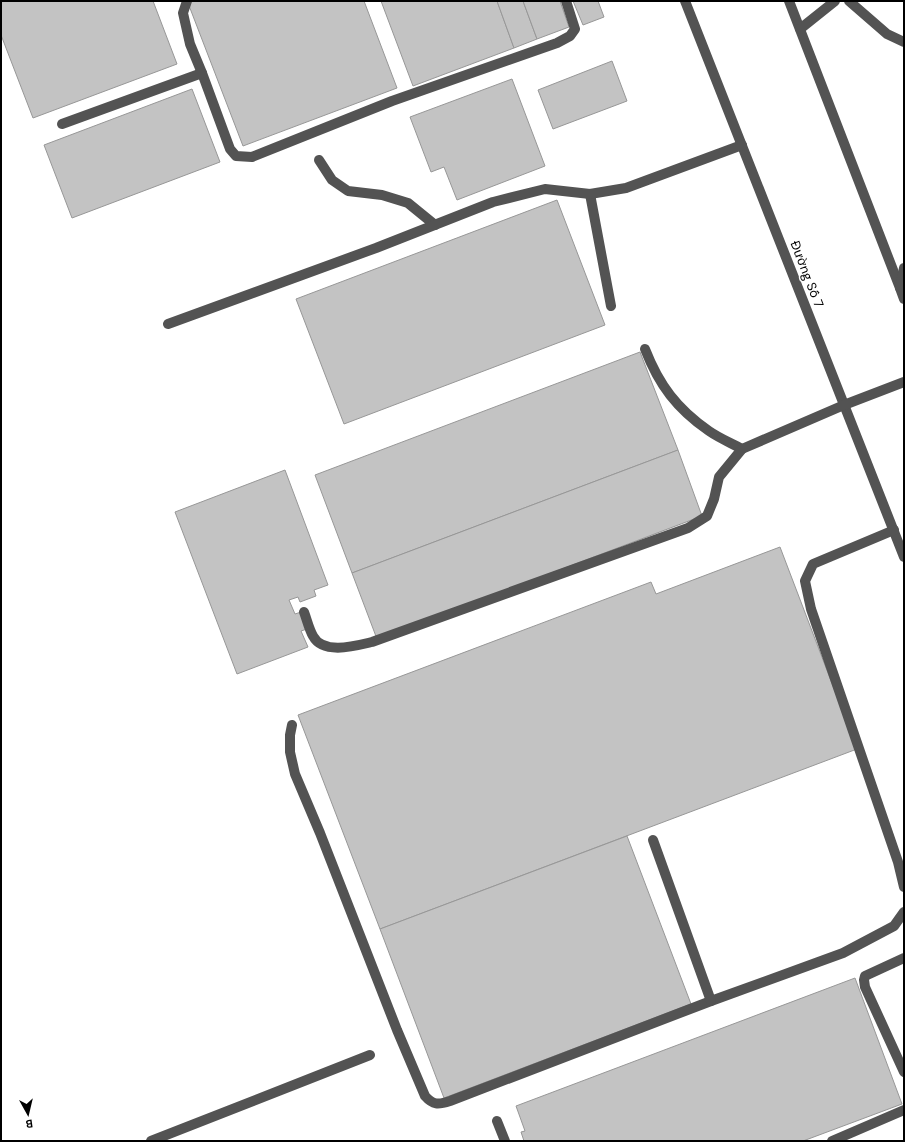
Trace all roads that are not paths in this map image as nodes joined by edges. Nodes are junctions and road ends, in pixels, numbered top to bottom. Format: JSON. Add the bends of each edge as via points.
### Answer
{"nodes":[{"id":1,"x":187,"y":1,"type":"edge"},
{"id":2,"x":566,"y":1,"type":"edge"},
{"id":3,"x":685,"y":1,"type":"edge"},
{"id":4,"x":789,"y":1,"type":"edge"},
{"id":5,"x":835,"y":1,"type":"edge"},
{"id":6,"x":849,"y":1,"type":"edge"},
{"id":7,"x":800,"y":29,"type":"junction"},
{"id":8,"x":904,"y":42,"type":"edge"},
{"id":9,"x":202,"y":73,"type":"junction"},
{"id":10,"x":62,"y":124,"type":"dead end"},
{"id":11,"x":742,"y":145,"type":"junction"},
{"id":12,"x":319,"y":160,"type":"dead end"},
{"id":13,"x":590,"y":194,"type":"junction"},
{"id":14,"x":435,"y":226,"type":"junction"},
{"id":15,"x":904,"y":268,"type":"edge"},
{"id":16,"x":900,"y":288,"type":"junction"},
{"id":17,"x":904,"y":300,"type":"edge"},
{"id":18,"x":611,"y":306,"type":"dead end"},
{"id":19,"x":168,"y":324,"type":"dead end"},
{"id":20,"x":645,"y":349,"type":"dead end"},
{"id":21,"x":904,"y":382,"type":"edge"},
{"id":22,"x":844,"y":405,"type":"junction"},
{"id":23,"x":742,"y":449,"type":"junction"},
{"id":24,"x":894,"y":530,"type":"junction"},
{"id":25,"x":904,"y":557,"type":"edge"},
{"id":26,"x":304,"y":612,"type":"dead end"},
{"id":27,"x":292,"y":725,"type":"dead end"},
{"id":28,"x":653,"y":840,"type":"dead end"},
{"id":29,"x":904,"y":887,"type":"edge"},
{"id":30,"x":904,"y":912,"type":"edge"},
{"id":31,"x":904,"y":958,"type":"edge"},
{"id":32,"x":711,"y":1001,"type":"junction"},
{"id":33,"x":370,"y":1055,"type":"dead end"},
{"id":34,"x":904,"y":1072,"type":"edge"},
{"id":35,"x":904,"y":1110,"type":"edge"},
{"id":36,"x":498,"y":1121,"type":"dead end"},
{"id":37,"x":151,"y":1141,"type":"edge"},
{"id":38,"x":505,"y":1141,"type":"edge"},
{"id":39,"x":832,"y":1141,"type":"edge"}],
"edges":[{"from":1,"to":9,"type":"street","via":[[182,13],[190,44]]},
{"from":2,"to":9,"type":"street","via":[[575,29],[570,36],[557,43],[392,101],[252,157],[236,156],[230,149]]},
{"from":3,"to":11,"type":"street","name":"Đường Số 7"},
{"from":4,"to":7,"type":"street"},
{"from":5,"to":7,"type":"street"},
{"from":6,"to":8,"type":"street","via":[[887,34]]},
{"from":7,"to":16,"type":"street"},
{"from":9,"to":10,"type":"street"},
{"from":11,"to":13,"type":"street","via":[[626,188]]},
{"from":11,"to":22,"type":"street","name":"Đường Số 7"},
{"from":12,"to":14,"type":"street","via":[[332,180],[348,191],[382,195],[408,203]]},
{"from":13,"to":14,"type":"street","via":[[545,189],[493,202]]},
{"from":13,"to":18,"type":"street"},
{"from":14,"to":19,"type":"street"},
{"from":15,"to":16,"type":"street"},
{"from":16,"to":17,"type":"street"},
{"from":20,"to":23,"type":"street","via":[[652,368],[664,388],[686,413],[710,432]]},
{"from":21,"to":22,"type":"street"},
{"from":22,"to":23,"type":"street"},
{"from":22,"to":24,"type":"street","name":"Đường Số 7"},
{"from":23,"to":26,"type":"street","via":[[719,477],[708,516],[688,528],[372,642],[354,646],[329,648],[320,645],[313,637]]},
{"from":24,"to":25,"type":"street","name":"Đường Số 7"},
{"from":24,"to":29,"type":"street","via":[[813,564],[805,581]]},
{"from":27,"to":32,"type":"street","via":[[290,752],[295,774],[397,1030],[425,1096],[432,1102],[441,1104],[450,1101]]},
{"from":28,"to":32,"type":"street"},
{"from":30,"to":32,"type":"street","via":[[894,926],[843,953]]},
{"from":31,"to":34,"type":"street","via":[[865,976],[864,980]]},
{"from":33,"to":37,"type":"street"},
{"from":35,"to":39,"type":"street"},
{"from":36,"to":38,"type":"street"}]}
